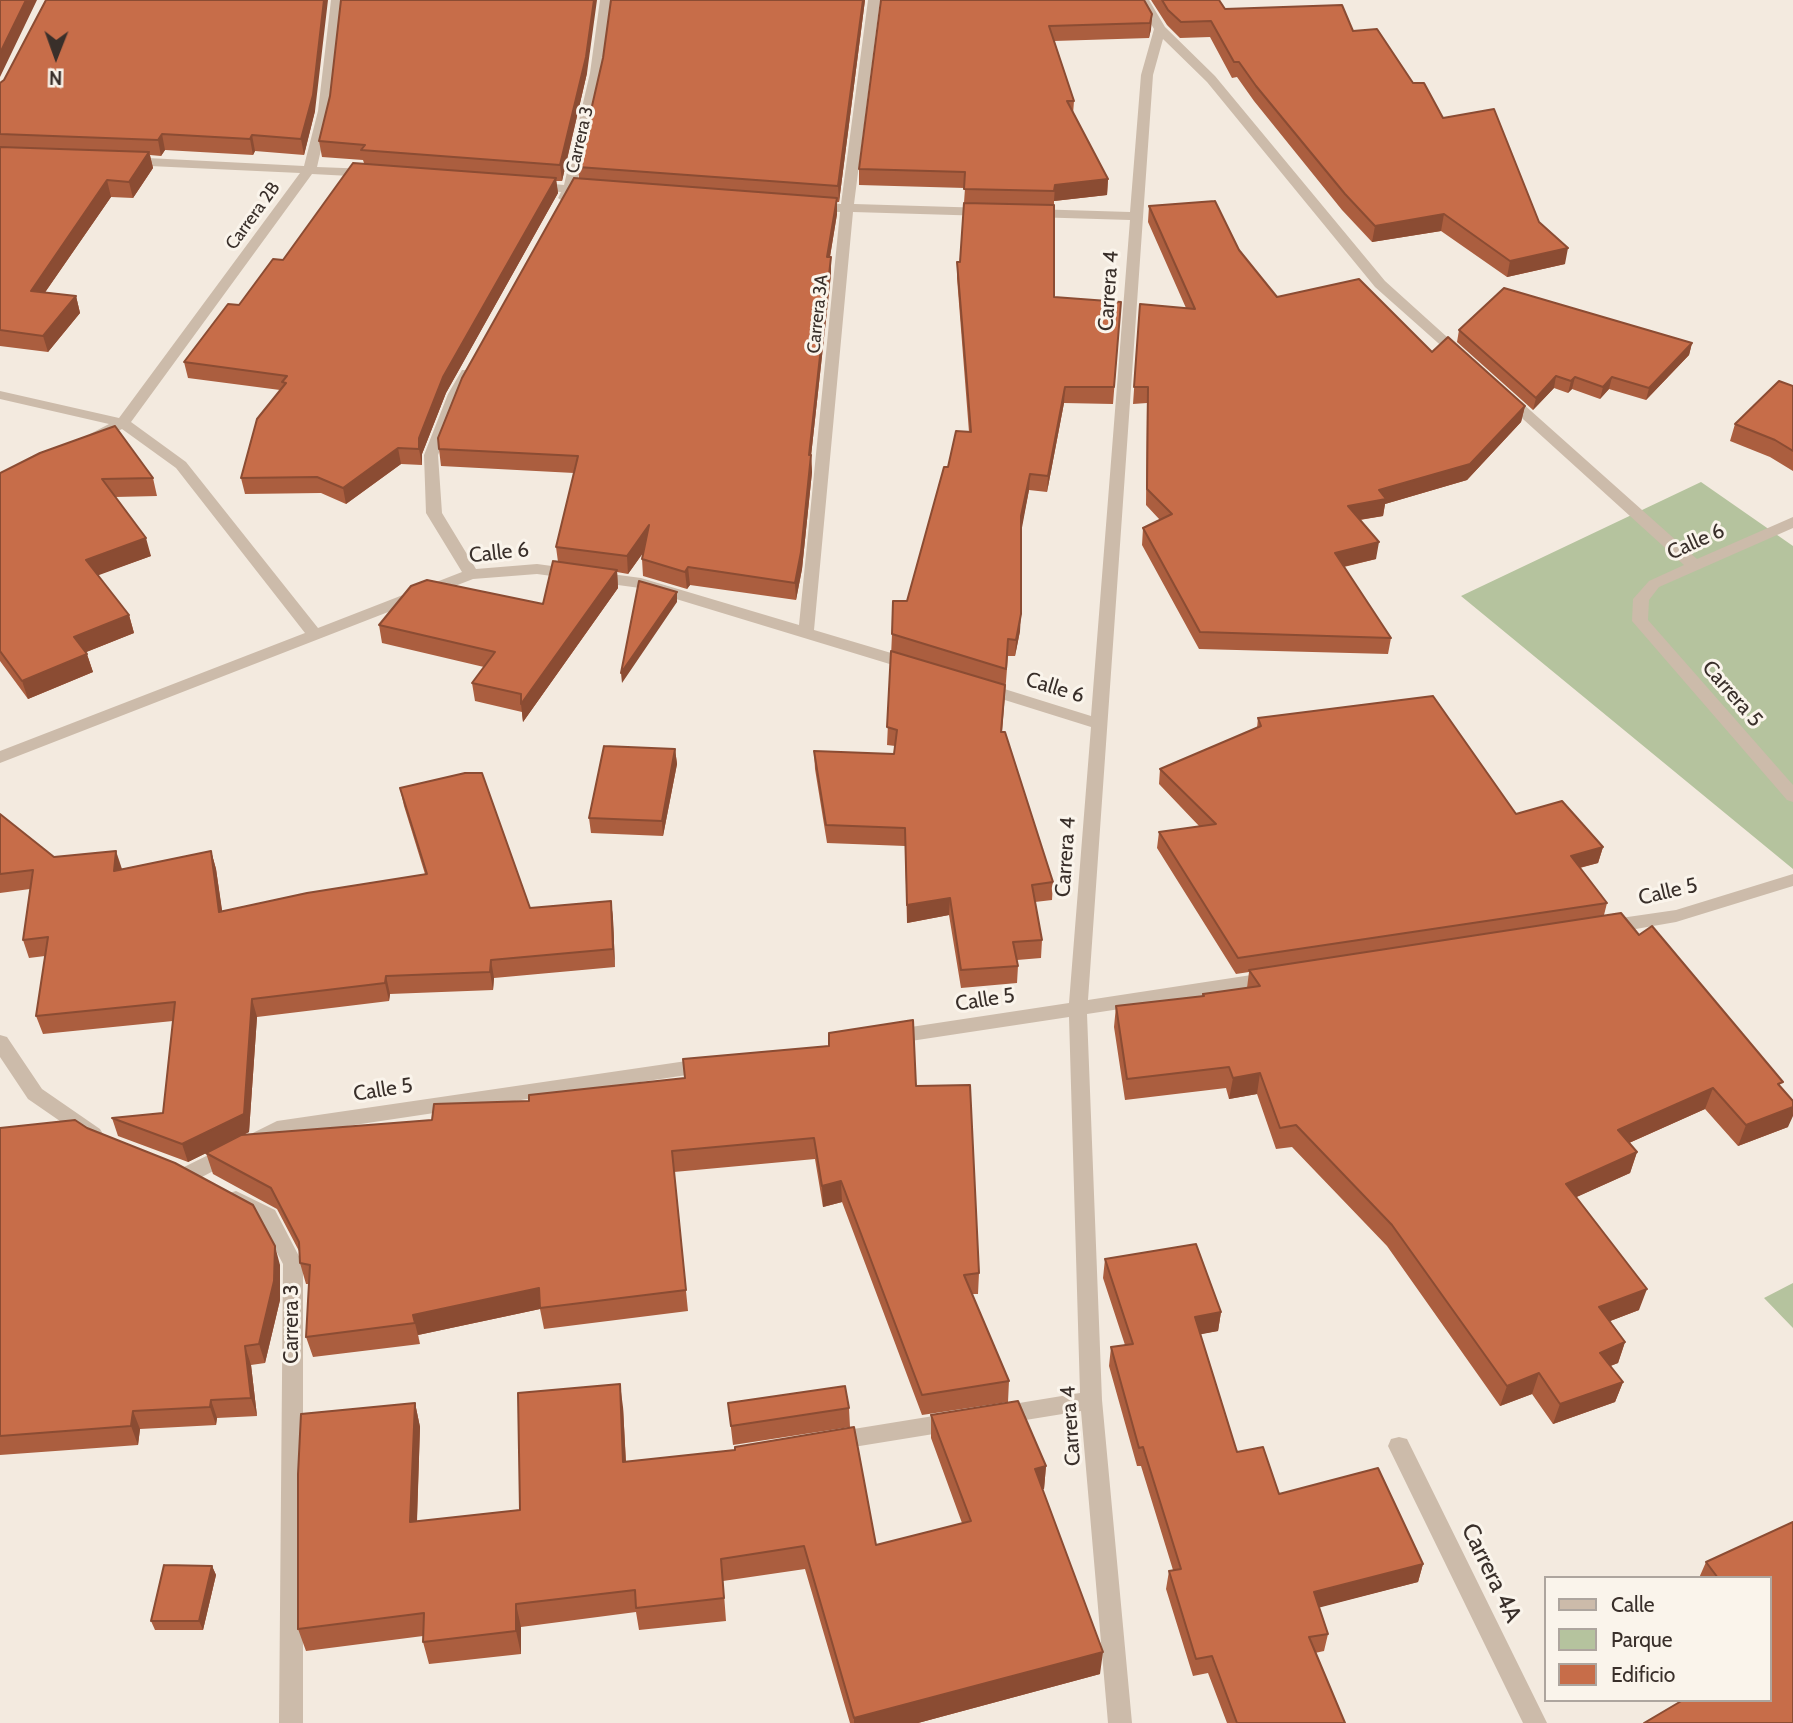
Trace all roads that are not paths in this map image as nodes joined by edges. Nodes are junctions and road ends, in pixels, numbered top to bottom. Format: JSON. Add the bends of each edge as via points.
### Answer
{"nodes":[{"id":1,"x":337,"y":0,"type":"edge"},
{"id":2,"x":606,"y":0,"type":"edge"},
{"id":3,"x":874,"y":0,"type":"edge"},
{"id":4,"x":1143,"y":0,"type":"edge"},
{"id":5,"x":1160,"y":29,"type":"junction"},
{"id":6,"x":108,"y":160,"type":"edge"},
{"id":7,"x":310,"y":168,"type":"junction"},
{"id":8,"x":378,"y":173,"type":"edge"},
{"id":9,"x":514,"y":184,"type":"edge"},
{"id":10,"x":569,"y":189,"type":"junction"},
{"id":11,"x":610,"y":192,"type":"edge"},
{"id":12,"x":806,"y":206,"type":"edge"},
{"id":13,"x":847,"y":209,"type":"junction"},
{"id":14,"x":555,"y":213,"type":"edge"},
{"id":15,"x":1138,"y":216,"type":"junction"},
{"id":16,"x":475,"y":358,"type":"edge"},
{"id":17,"x":1472,"y":366,"type":"edge"},
{"id":18,"x":1492,"y":384,"type":"edge"},
{"id":19,"x":0,"y":395,"type":"edge"},
{"id":20,"x":123,"y":423,"type":"junction"},
{"id":21,"x":86,"y":442,"type":"edge"},
{"id":22,"x":1793,"y":522,"type":"edge"},
{"id":23,"x":1695,"y":566,"type":"junction"},
{"id":24,"x":471,"y":574,"type":"junction"},
{"id":25,"x":1640,"y":621,"type":"joint"},
{"id":26,"x":806,"y":632,"type":"junction"},
{"id":27,"x":314,"y":634,"type":"junction"},
{"id":28,"x":926,"y":669,"type":"edge"},
{"id":29,"x":966,"y":682,"type":"edge"},
{"id":30,"x":1098,"y":724,"type":"junction"},
{"id":31,"x":0,"y":757,"type":"edge"},
{"id":32,"x":1793,"y":796,"type":"edge"},
{"id":33,"x":1793,"y":880,"type":"edge"},
{"id":34,"x":1595,"y":929,"type":"edge"},
{"id":35,"x":1296,"y":975,"type":"edge"},
{"id":36,"x":1078,"y":1009,"type":"junction"},
{"id":37,"x":871,"y":1040,"type":"edge"},
{"id":38,"x":0,"y":1042,"type":"edge"},
{"id":39,"x":719,"y":1063,"type":"edge"},
{"id":40,"x":115,"y":1145,"type":"edge"},
{"id":41,"x":164,"y":1165,"type":"edge"},
{"id":42,"x":189,"y":1174,"type":"junction"},
{"id":43,"x":1091,"y":1400,"type":"junction"},
{"id":44,"x":820,"y":1444,"type":"edge"},
{"id":45,"x":1399,"y":1446,"type":"dead end"},
{"id":46,"x":290,"y":1723,"type":"edge"},
{"id":47,"x":1120,"y":1723,"type":"edge"},
{"id":48,"x":1535,"y":1723,"type":"edge"}],
"edges":[{"from":1,"to":7,"type":"street","name":"Carrera 2B","via":[[324,111]]},
{"from":2,"to":10,"type":"street","name":"Carrera 3","via":[[596,73]]},
{"from":3,"to":13,"type":"street","name":"Carrera 3A"},
{"from":4,"to":5,"type":"street"},
{"from":5,"to":15,"type":"street","name":"Carrera 4","via":[[1147,75]]},
{"from":5,"to":17,"type":"street","via":[[1212,79],[1380,284]]},
{"from":6,"to":7,"type":"street"},
{"from":7,"to":8,"type":"street"},
{"from":7,"to":20,"type":"street","name":"Carrera 2B"},
{"from":9,"to":10,"type":"street"},
{"from":10,"to":11,"type":"street"},
{"from":10,"to":14,"type":"street","name":"Carrera 3"},
{"from":12,"to":13,"type":"street"},
{"from":13,"to":15,"type":"street"},
{"from":13,"to":26,"type":"street","name":"Carrera 3A"},
{"from":15,"to":30,"type":"street","name":"Carrera 4"},
{"from":16,"to":24,"type":"street","via":[[431,455],[434,513]]},
{"from":18,"to":23,"type":"street"},
{"from":19,"to":20,"type":"street"},
{"from":20,"to":21,"type":"street"},
{"from":20,"to":27,"type":"street","via":[[181,465]]},
{"from":22,"to":23,"type":"street","name":"Calle 6"},
{"from":23,"to":25,"type":"street","name":"Calle 6","via":[[1654,584],[1641,599]]},
{"from":24,"to":26,"type":"street","name":"Calle 6","via":[[537,569],[641,583]]},
{"from":24,"to":27,"type":"street","name":"Calle 6"},
{"from":25,"to":32,"type":"street","name":"Carrera 5"},
{"from":26,"to":28,"type":"street","name":"Calle 6"},
{"from":27,"to":31,"type":"street","name":"Calle 6"},
{"from":29,"to":30,"type":"street","name":"Calle 6"},
{"from":30,"to":36,"type":"street","name":"Carrera 4"},
{"from":33,"to":34,"type":"street","name":"Calle 5","via":[[1676,916]]},
{"from":35,"to":36,"type":"street","name":"Calle 5"},
{"from":36,"to":37,"type":"street","name":"Calle 5"},
{"from":36,"to":43,"type":"street","name":"Carrera 4"},
{"from":38,"to":40,"type":"street","via":[[36,1094]]},
{"from":39,"to":42,"type":"street","name":"Calle 5","via":[[277,1129]]},
{"from":41,"to":42,"type":"street","name":"Carrera 3"},
{"from":42,"to":46,"type":"street","name":"Carrera 3","via":[[268,1216],[293,1264]]},
{"from":43,"to":44,"type":"street"},
{"from":43,"to":47,"type":"street","name":"Carrera 4"},
{"from":45,"to":48,"type":"street","name":"Carrera 4A"}]}
